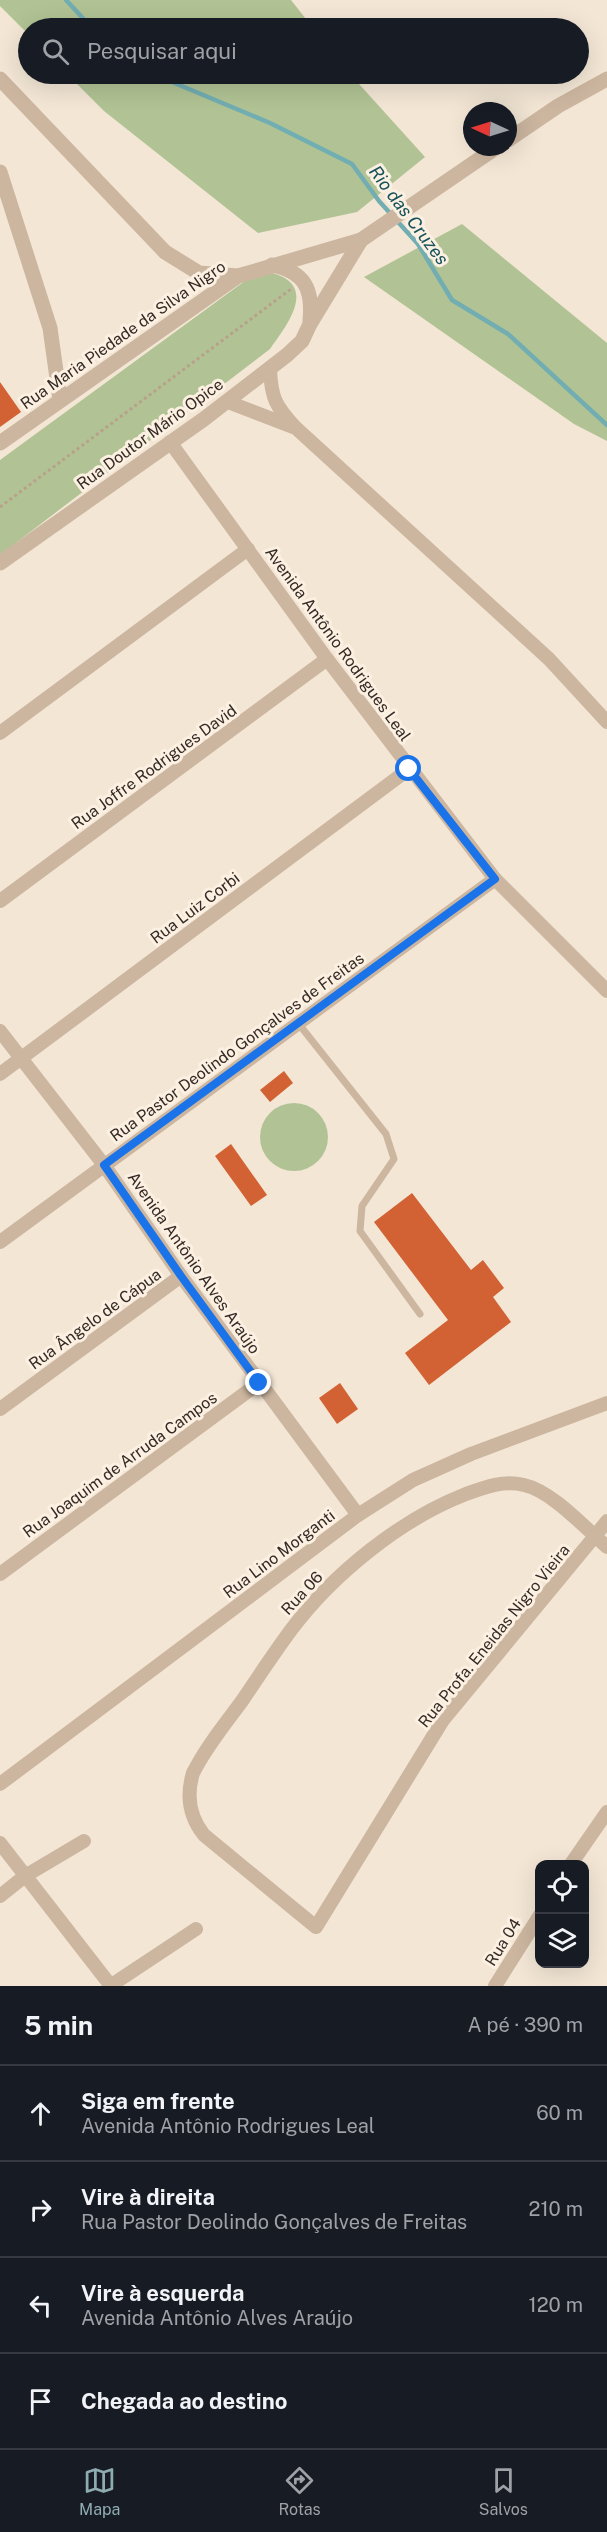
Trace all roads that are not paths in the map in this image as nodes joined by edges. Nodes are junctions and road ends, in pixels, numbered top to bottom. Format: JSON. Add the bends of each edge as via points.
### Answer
{"nodes":[{"id":1,"x":0,"y":79,"type":"edge"},
{"id":2,"x":607,"y":79,"type":"edge"},
{"id":3,"x":517,"y":134,"type":"edge"},
{"id":4,"x":484,"y":156,"type":"edge"},
{"id":5,"x":0,"y":172,"type":"edge"},
{"id":6,"x":361,"y":240,"type":"junction"},
{"id":7,"x":271,"y":265,"type":"junction"},
{"id":8,"x":238,"y":276,"type":"junction"},
{"id":9,"x":310,"y":324,"type":"junction"},
{"id":10,"x":270,"y":369,"type":"junction"},
{"id":11,"x":60,"y":400,"type":"junction"},
{"id":12,"x":228,"y":402,"type":"junction"},
{"id":13,"x":296,"y":428,"type":"junction"},
{"id":14,"x":170,"y":442,"type":"junction"},
{"id":15,"x":0,"y":443,"type":"edge"},
{"id":16,"x":248,"y":549,"type":"junction"},
{"id":17,"x":0,"y":564,"type":"edge"},
{"id":18,"x":327,"y":659,"type":"junction"},
{"id":19,"x":607,"y":722,"type":"edge"},
{"id":20,"x":0,"y":733,"type":"edge"},
{"id":21,"x":409,"y":769,"type":"junction"},
{"id":22,"x":495,"y":879,"type":"junction"},
{"id":23,"x":0,"y":901,"type":"edge"},
{"id":24,"x":607,"y":991,"type":"edge"},
{"id":25,"x":298,"y":1023,"type":"junction"},
{"id":26,"x":0,"y":1031,"type":"edge"},
{"id":27,"x":21,"y":1058,"type":"junction"},
{"id":28,"x":0,"y":1074,"type":"edge"},
{"id":29,"x":104,"y":1165,"type":"junction"},
{"id":30,"x":0,"y":1242,"type":"edge"},
{"id":31,"x":181,"y":1276,"type":"junction"},
{"id":32,"x":420,"y":1314,"type":"dead end"},
{"id":33,"x":259,"y":1383,"type":"junction"},
{"id":34,"x":607,"y":1403,"type":"edge"},
{"id":35,"x":0,"y":1409,"type":"edge"},
{"id":36,"x":358,"y":1515,"type":"junction"},
{"id":37,"x":607,"y":1521,"type":"edge"},
{"id":38,"x":595,"y":1536,"type":"junction"},
{"id":39,"x":607,"y":1547,"type":"edge"},
{"id":40,"x":0,"y":1574,"type":"edge"},
{"id":41,"x":0,"y":1784,"type":"edge"},
{"id":42,"x":607,"y":1812,"type":"edge"},
{"id":43,"x":84,"y":1841,"type":"dead end"},
{"id":44,"x":0,"y":1843,"type":"edge"},
{"id":45,"x":574,"y":1860,"type":"edge"},
{"id":46,"x":25,"y":1876,"type":"junction"},
{"id":47,"x":0,"y":1896,"type":"edge"},
{"id":48,"x":535,"y":1923,"type":"edge"},
{"id":49,"x":316,"y":1927,"type":"joint"},
{"id":50,"x":196,"y":1929,"type":"dead end"},
{"id":51,"x":110,"y":1986,"type":"edge"},
{"id":52,"x":495,"y":1986,"type":"edge"}],
"edges":[{"from":1,"to":8,"type":"street","via":[[165,252],[199,273]]},
{"from":2,"to":3,"type":"street"},
{"from":4,"to":6,"type":"street","name":"Rua Maria Piedade da Silva Nigro"},
{"from":5,"to":11,"type":"street","via":[[50,328]]},
{"from":6,"to":7,"type":"street","name":"Rua Maria Piedade da Silva Nigro"},
{"from":6,"to":9,"type":"street","name":"Rua Doutor Mário Opice"},
{"from":7,"to":8,"type":"street","name":"Rua Maria Piedade da Silva Nigro"},
{"from":7,"to":9,"type":"street","via":[[289,269],[303,280],[310,293]]},
{"from":8,"to":11,"type":"street","name":"Rua Maria Piedade da Silva Nigro"},
{"from":9,"to":10,"type":"street","name":"Rua Doutor Mário Opice","via":[[303,341]]},
{"from":10,"to":12,"type":"street","name":"Rua Doutor Mário Opice"},
{"from":10,"to":13,"type":"street","via":[[275,402]]},
{"from":11,"to":15,"type":"street","name":"Rua Maria Piedade da Silva Nigro"},
{"from":12,"to":13,"type":"street"},
{"from":12,"to":14,"type":"street","name":"Rua Doutor Mário Opice"},
{"from":13,"to":19,"type":"street","via":[[549,659]]},
{"from":14,"to":16,"type":"street","name":"Avenida Antônio Rodrigues Leal"},
{"from":14,"to":17,"type":"street","name":"Rua Doutor Mário Opice"},
{"from":16,"to":18,"type":"street","name":"Avenida Antônio Rodrigues Leal"},
{"from":16,"to":20,"type":"street"},
{"from":18,"to":21,"type":"street","name":"Avenida Antônio Rodrigues Leal"},
{"from":18,"to":23,"type":"street","name":"Rua Joffre Rodrigues David"},
{"from":21,"to":22,"type":"street","name":"Avenida Antônio Rodrigues Leal"},
{"from":21,"to":27,"type":"street","name":"Rua Luiz Corbi"},
{"from":22,"to":24,"type":"street","name":"Avenida Antônio Rodrigues Leal"},
{"from":22,"to":25,"type":"street","name":"Rua Pastor Deolindo Gonçalves de Freitas"},
{"from":25,"to":29,"type":"street","name":"Rua Pastor Deolindo Gonçalves de Freitas"},
{"from":25,"to":32,"type":"lane","via":[[386,1134],[394,1159],[362,1206],[360,1231]]},
{"from":26,"to":27,"type":"street","name":"Avenida Antônio Alves Araújo"},
{"from":27,"to":28,"type":"street","name":"Rua Luiz Corbi"},
{"from":27,"to":29,"type":"street","name":"Avenida Antônio Alves Araújo"},
{"from":29,"to":30,"type":"street","name":"Rua Pastor Deolindo Gonçalves de Freitas"},
{"from":29,"to":31,"type":"street","name":"Avenida Antônio Alves Araújo"},
{"from":31,"to":33,"type":"street","name":"Avenida Antônio Alves Araújo"},
{"from":31,"to":35,"type":"street","name":"Rua Ângelo de Cápua"},
{"from":33,"to":36,"type":"street","name":"Avenida Antônio Alves Araújo"},
{"from":33,"to":40,"type":"street","name":"Rua Joaquim de Arruda Campos"},
{"from":34,"to":36,"type":"street","name":"Rua Lino Morganti","via":[[413,1480]]},
{"from":36,"to":41,"type":"street","name":"Rua Lino Morganti"},
{"from":37,"to":38,"type":"street","name":"Rua Profa. Eneidas Nigro Vieira"},
{"from":38,"to":39,"type":"street"},
{"from":38,"to":49,"type":"street","name":"Rua Profa. Eneidas Nigro Vieira","via":[[443,1720]]},
{"from":38,"to":49,"type":"street","name":"Rua 06","via":[[545,1493],[513,1483],[490,1485],[414,1519],[380,1543],[333,1583],[292,1628],[197,1764],[190,1782],[189,1801],[194,1820],[204,1835]]},
{"from":42,"to":45,"type":"street"},
{"from":43,"to":46,"type":"street"},
{"from":44,"to":46,"type":"street"},
{"from":46,"to":47,"type":"street"},
{"from":46,"to":51,"type":"street"},
{"from":48,"to":52,"type":"street","name":"Rua 04"},
{"from":50,"to":51,"type":"street"}]}
